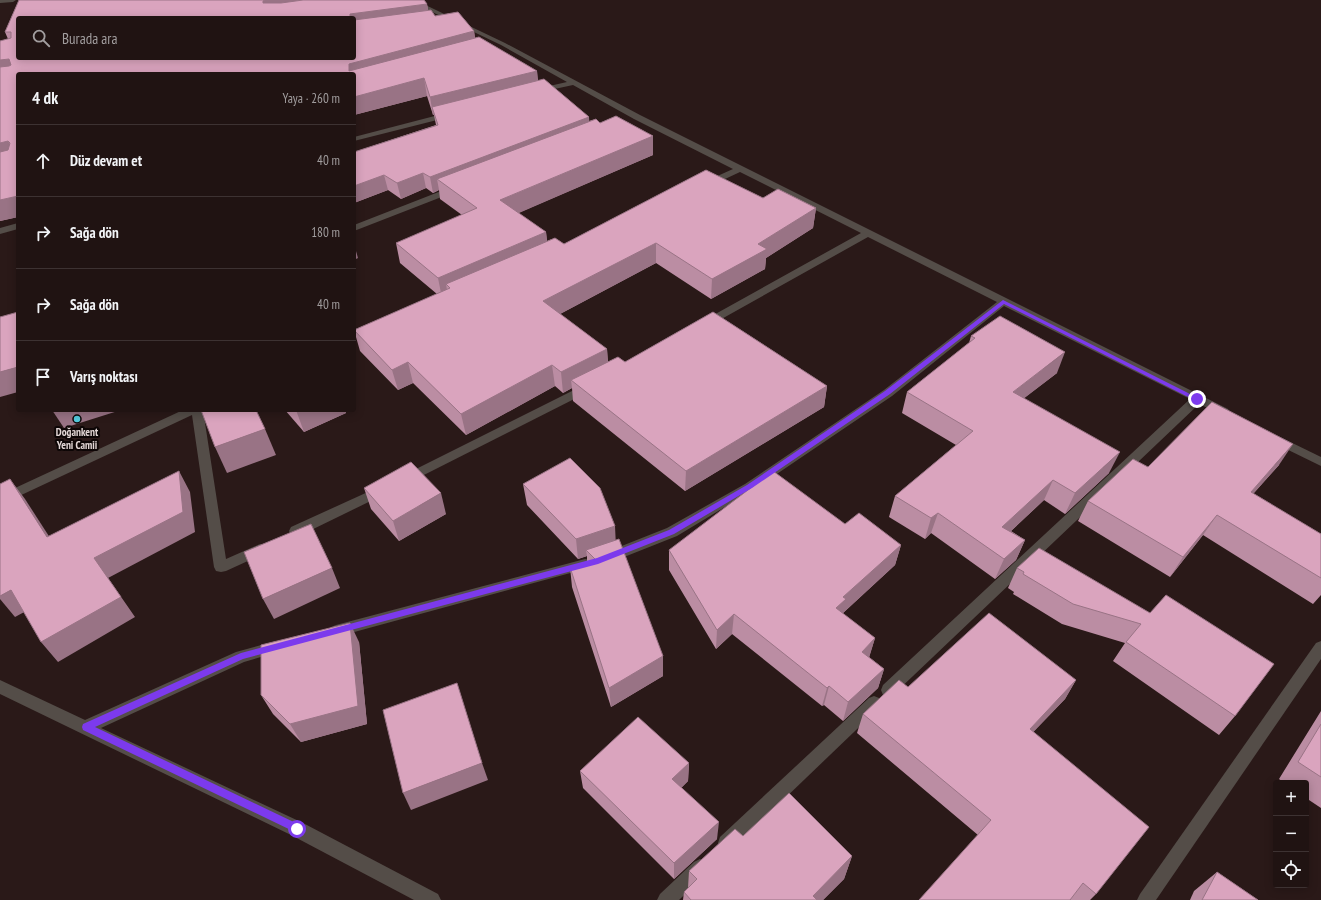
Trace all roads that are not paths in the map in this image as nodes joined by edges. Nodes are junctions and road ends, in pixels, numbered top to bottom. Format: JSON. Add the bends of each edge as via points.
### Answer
{"nodes":[{"id":1,"x":13,"y":0,"type":"edge"},
{"id":2,"x":410,"y":0,"type":"edge"},
{"id":3,"x":0,"y":1,"type":"edge"},
{"id":4,"x":454,"y":20,"type":"junction"},
{"id":5,"x":439,"y":22,"type":"edge"},
{"id":6,"x":503,"y":44,"type":"junction"},
{"id":7,"x":488,"y":48,"type":"edge"},
{"id":8,"x":573,"y":82,"type":"junction"},
{"id":9,"x":528,"y":94,"type":"edge"},
{"id":10,"x":460,"y":111,"type":"edge"},
{"id":11,"x":637,"y":117,"type":"junction"},
{"id":12,"x":623,"y":122,"type":"edge"},
{"id":13,"x":356,"y":138,"type":"edge"},
{"id":14,"x":740,"y":169,"type":"junction"},
{"id":15,"x":464,"y":185,"type":"edge"},
{"id":16,"x":698,"y":188,"type":"edge"},
{"id":17,"x":16,"y":227,"type":"edge"},
{"id":18,"x":356,"y":227,"type":"edge"},
{"id":19,"x":0,"y":231,"type":"edge"},
{"id":20,"x":868,"y":233,"type":"junction"},
{"id":21,"x":1003,"y":302,"type":"junction"},
{"id":22,"x":698,"y":328,"type":"edge"},
{"id":23,"x":594,"y":384,"type":"edge"},
{"id":24,"x":1197,"y":399,"type":"junction"},
{"id":25,"x":189,"y":412,"type":"edge"},
{"id":26,"x":197,"y":412,"type":"edge"},
{"id":27,"x":1231,"y":416,"type":"edge"},
{"id":28,"x":1273,"y":437,"type":"edge"},
{"id":29,"x":1321,"y":462,"type":"edge"},
{"id":30,"x":0,"y":500,"type":"edge"},
{"id":31,"x":284,"y":537,"type":"edge"},
{"id":32,"x":270,"y":544,"type":"edge"},
{"id":33,"x":325,"y":634,"type":"edge"},
{"id":34,"x":287,"y":644,"type":"edge"},
{"id":35,"x":1321,"y":647,"type":"edge"},
{"id":36,"x":0,"y":687,"type":"edge"},
{"id":37,"x":86,"y":727,"type":"junction"},
{"id":38,"x":432,"y":900,"type":"edge"},
{"id":39,"x":666,"y":900,"type":"edge"},
{"id":40,"x":1146,"y":900,"type":"edge"}],
"edges":[{"from":1,"to":3,"type":"street"},
{"from":2,"to":4,"type":"street"},
{"from":4,"to":5,"type":"street"},
{"from":4,"to":6,"type":"street"},
{"from":6,"to":7,"type":"street"},
{"from":6,"to":8,"type":"street"},
{"from":8,"to":9,"type":"street"},
{"from":8,"to":11,"type":"street"},
{"from":10,"to":13,"type":"street"},
{"from":11,"to":12,"type":"street"},
{"from":11,"to":14,"type":"street"},
{"from":14,"to":16,"type":"street"},
{"from":14,"to":20,"type":"street"},
{"from":15,"to":18,"type":"street"},
{"from":17,"to":19,"type":"street"},
{"from":20,"to":21,"type":"street"},
{"from":20,"to":22,"type":"street"},
{"from":21,"to":24,"type":"street"},
{"from":21,"to":33,"type":"street","via":[[888,393],[749,487],[672,532],[598,561]]},
{"from":23,"to":31,"type":"street"},
{"from":24,"to":27,"type":"street"},
{"from":24,"to":39,"type":"street"},
{"from":25,"to":30,"type":"street"},
{"from":26,"to":32,"type":"street","via":[[221,567]]},
{"from":28,"to":29,"type":"street"},
{"from":34,"to":37,"type":"street","via":[[241,656]]},
{"from":35,"to":40,"type":"street"},
{"from":36,"to":37,"type":"street"},
{"from":37,"to":38,"type":"street","via":[[297,829]]}]}
